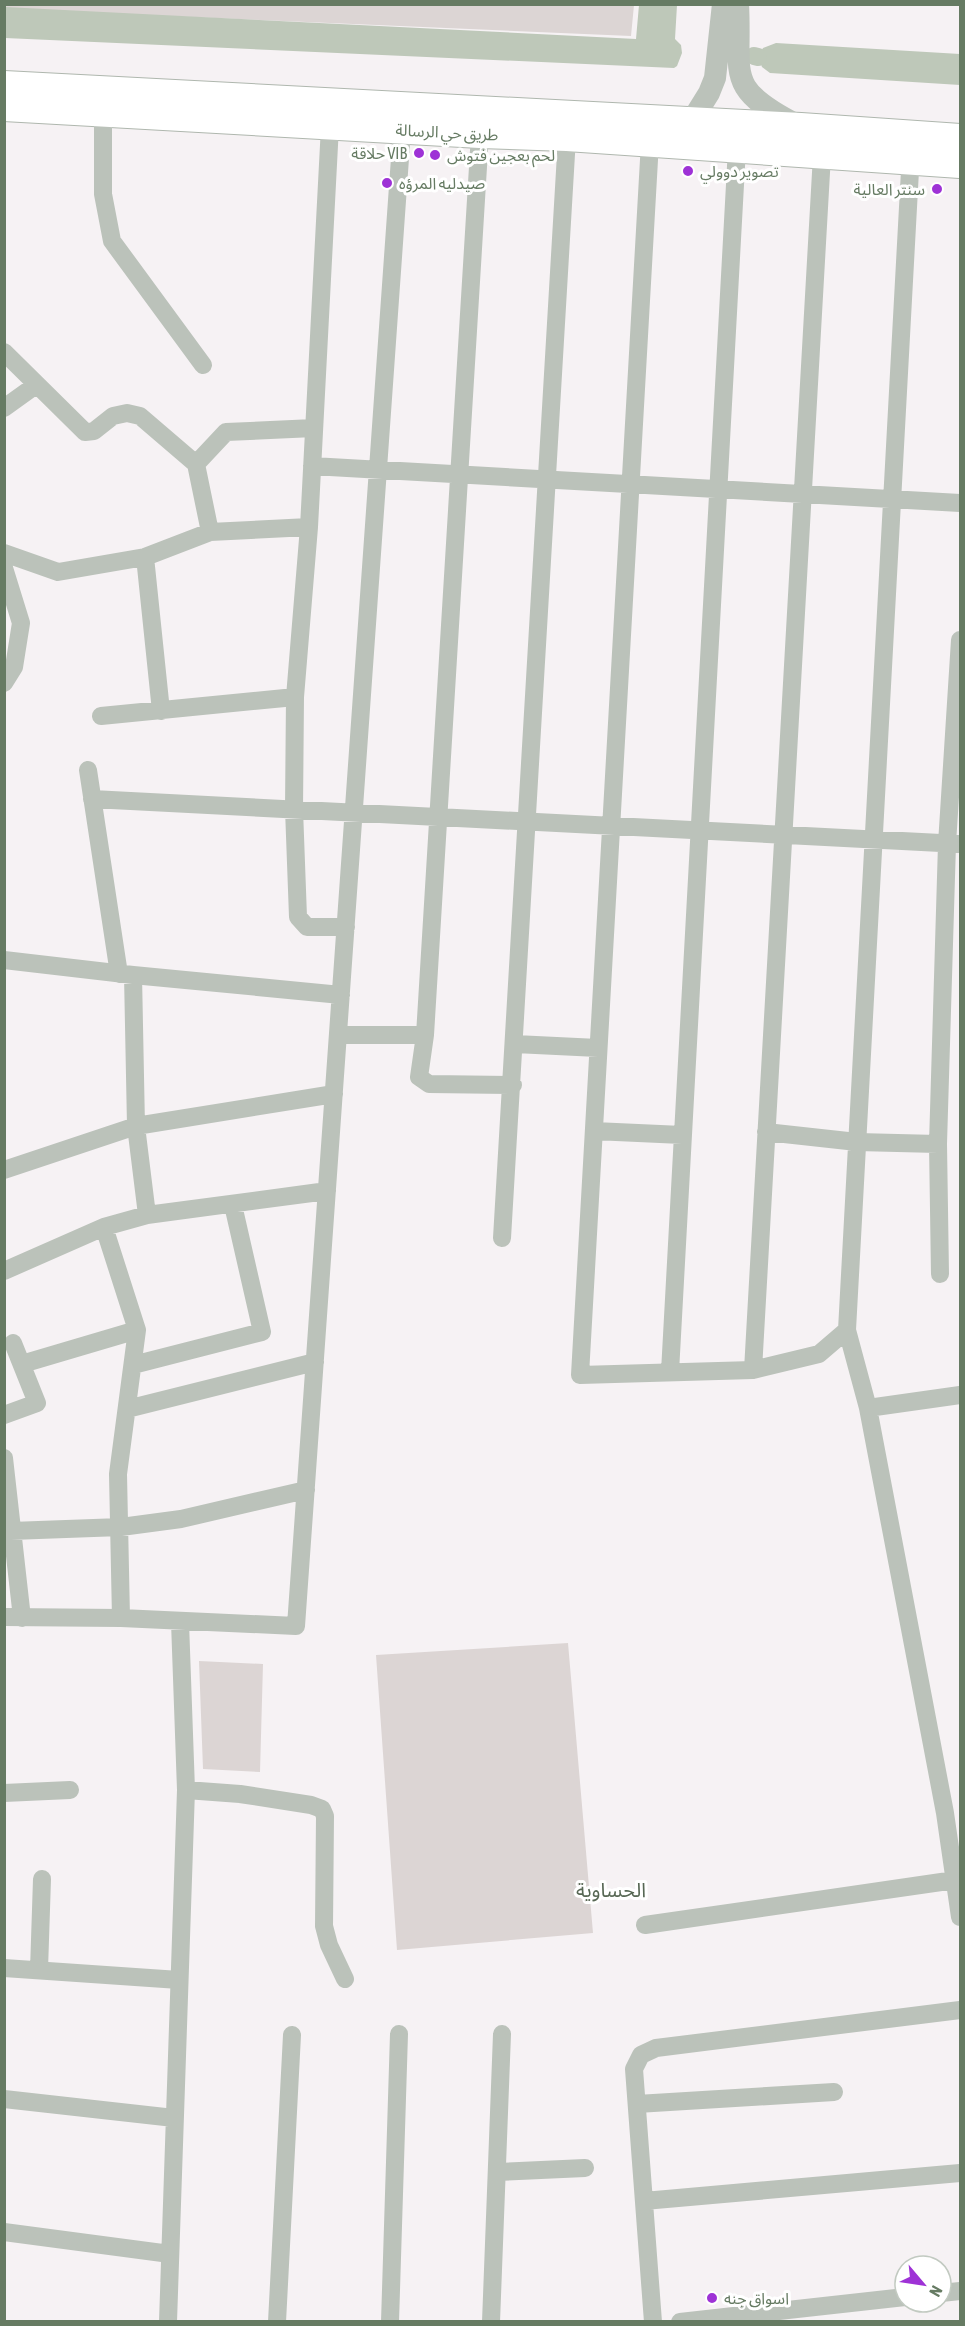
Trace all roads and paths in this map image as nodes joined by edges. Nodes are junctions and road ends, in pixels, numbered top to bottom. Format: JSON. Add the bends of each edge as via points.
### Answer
{"nodes":[{"id":1,"x":723,"y":4,"type":"edge"},
{"id":2,"x":738,"y":4,"type":"edge"},
{"id":3,"x":4,"y":85,"type":"edge"},
{"id":4,"x":4,"y":107,"type":"edge"},
{"id":5,"x":103,"y":113,"type":"junction"},
{"id":6,"x":691,"y":122,"type":"junction"},
{"id":7,"x":330,"y":126,"type":"junction"},
{"id":8,"x":801,"y":127,"type":"junction"},
{"id":9,"x":402,"y":130,"type":"junction"},
{"id":10,"x":480,"y":134,"type":"junction"},
{"id":11,"x":567,"y":137,"type":"junction"},
{"id":12,"x":960,"y":138,"type":"edge"},
{"id":13,"x":650,"y":142,"type":"junction"},
{"id":14,"x":737,"y":148,"type":"junction"},
{"id":15,"x":912,"y":149,"type":"junction"},
{"id":16,"x":822,"y":155,"type":"junction"},
{"id":17,"x":960,"y":164,"type":"edge"},
{"id":18,"x":4,"y":352,"type":"edge"},
{"id":19,"x":202,"y":364,"type":"dead end"},
{"id":20,"x":36,"y":384,"type":"junction"},
{"id":21,"x":4,"y":408,"type":"edge"},
{"id":22,"x":314,"y":428,"type":"junction"},
{"id":23,"x":196,"y":464,"type":"junction"},
{"id":24,"x":312,"y":466,"type":"junction"},
{"id":25,"x":378,"y":470,"type":"junction"},
{"id":26,"x":459,"y":474,"type":"junction"},
{"id":27,"x":548,"y":479,"type":"junction"},
{"id":28,"x":630,"y":484,"type":"junction"},
{"id":29,"x":718,"y":489,"type":"junction"},
{"id":30,"x":803,"y":494,"type":"junction"},
{"id":31,"x":892,"y":499,"type":"junction"},
{"id":32,"x":960,"y":503,"type":"edge"},
{"id":33,"x":309,"y":527,"type":"junction"},
{"id":34,"x":210,"y":532,"type":"junction"},
{"id":35,"x":4,"y":553,"type":"edge"},
{"id":36,"x":146,"y":556,"type":"junction"},
{"id":37,"x":4,"y":568,"type":"edge"},
{"id":38,"x":960,"y":640,"type":"edge"},
{"id":39,"x":4,"y":683,"type":"edge"},
{"id":40,"x":295,"y":697,"type":"junction"},
{"id":41,"x":161,"y":711,"type":"junction"},
{"id":42,"x":101,"y":716,"type":"dead end"},
{"id":43,"x":88,"y":770,"type":"dead end"},
{"id":44,"x":92,"y":799,"type":"junction"},
{"id":45,"x":294,"y":809,"type":"junction"},
{"id":46,"x":354,"y":813,"type":"junction"},
{"id":47,"x":438,"y":817,"type":"junction"},
{"id":48,"x":528,"y":822,"type":"junction"},
{"id":49,"x":611,"y":826,"type":"junction"},
{"id":50,"x":699,"y":831,"type":"junction"},
{"id":51,"x":783,"y":835,"type":"junction"},
{"id":52,"x":873,"y":840,"type":"junction"},
{"id":53,"x":954,"y":844,"type":"edge"},
{"id":54,"x":346,"y":927,"type":"junction"},
{"id":55,"x":4,"y":960,"type":"edge"},
{"id":56,"x":126,"y":975,"type":"junction"},
{"id":57,"x":341,"y":995,"type":"junction"},
{"id":58,"x":338,"y":1035,"type":"junction"},
{"id":59,"x":425,"y":1035,"type":"junction"},
{"id":60,"x":515,"y":1044,"type":"junction"},
{"id":61,"x":598,"y":1048,"type":"junction"},
{"id":62,"x":513,"y":1085,"type":"junction"},
{"id":63,"x":334,"y":1094,"type":"junction"},
{"id":64,"x":136,"y":1126,"type":"junction"},
{"id":65,"x":594,"y":1131,"type":"junction"},
{"id":66,"x":766,"y":1132,"type":"junction"},
{"id":67,"x":682,"y":1136,"type":"junction"},
{"id":68,"x":857,"y":1142,"type":"junction"},
{"id":69,"x":938,"y":1144,"type":"junction"},
{"id":70,"x":4,"y":1170,"type":"edge"},
{"id":71,"x":327,"y":1191,"type":"junction"},
{"id":72,"x":233,"y":1205,"type":"junction"},
{"id":73,"x":147,"y":1215,"type":"junction"},
{"id":74,"x":104,"y":1227,"type":"junction"},
{"id":75,"x":502,"y":1238,"type":"dead end"},
{"id":76,"x":4,"y":1271,"type":"edge"},
{"id":77,"x":940,"y":1274,"type":"dead end"},
{"id":78,"x":847,"y":1329,"type":"junction"},
{"id":79,"x":137,"y":1330,"type":"junction"},
{"id":80,"x":13,"y":1343,"type":"dead end"},
{"id":81,"x":315,"y":1362,"type":"junction"},
{"id":82,"x":22,"y":1364,"type":"junction"},
{"id":83,"x":133,"y":1365,"type":"junction"},
{"id":84,"x":753,"y":1370,"type":"junction"},
{"id":85,"x":670,"y":1372,"type":"junction"},
{"id":86,"x":960,"y":1395,"type":"edge"},
{"id":87,"x":868,"y":1408,"type":"junction"},
{"id":88,"x":127,"y":1409,"type":"junction"},
{"id":89,"x":4,"y":1415,"type":"edge"},
{"id":90,"x":4,"y":1458,"type":"edge"},
{"id":91,"x":306,"y":1490,"type":"junction"},
{"id":92,"x":6,"y":1493,"type":"edge"},
{"id":93,"x":121,"y":1527,"type":"junction"},
{"id":94,"x":11,"y":1531,"type":"junction"},
{"id":95,"x":13,"y":1618,"type":"edge"},
{"id":96,"x":121,"y":1618,"type":"junction"},
{"id":97,"x":180,"y":1622,"type":"junction"},
{"id":98,"x":70,"y":1790,"type":"dead end"},
{"id":99,"x":186,"y":1790,"type":"junction"},
{"id":100,"x":4,"y":1793,"type":"edge"},
{"id":101,"x":953,"y":1812,"type":"edge"},
{"id":102,"x":42,"y":1879,"type":"dead end"},
{"id":103,"x":955,"y":1880,"type":"junction"},
{"id":104,"x":960,"y":1917,"type":"edge"},
{"id":105,"x":645,"y":1925,"type":"dead end"},
{"id":106,"x":4,"y":1968,"type":"edge"},
{"id":107,"x":39,"y":1970,"type":"junction"},
{"id":108,"x":345,"y":1979,"type":"dead end"},
{"id":109,"x":179,"y":1980,"type":"junction"},
{"id":110,"x":960,"y":2010,"type":"edge"},
{"id":111,"x":292,"y":2034,"type":"dead end"},
{"id":112,"x":399,"y":2034,"type":"dead end"},
{"id":113,"x":502,"y":2034,"type":"dead end"},
{"id":114,"x":834,"y":2092,"type":"dead end"},
{"id":115,"x":4,"y":2099,"type":"edge"},
{"id":116,"x":637,"y":2104,"type":"junction"},
{"id":117,"x":174,"y":2118,"type":"junction"},
{"id":118,"x":585,"y":2168,"type":"dead end"},
{"id":119,"x":497,"y":2172,"type":"junction"},
{"id":120,"x":960,"y":2173,"type":"edge"},
{"id":121,"x":644,"y":2201,"type":"junction"},
{"id":122,"x":4,"y":2232,"type":"edge"},
{"id":123,"x":170,"y":2254,"type":"junction"},
{"id":124,"x":893,"y":2298,"type":"edge"},
{"id":125,"x":168,"y":2322,"type":"edge"},
{"id":126,"x":277,"y":2322,"type":"edge"},
{"id":127,"x":390,"y":2322,"type":"edge"},
{"id":128,"x":491,"y":2322,"type":"edge"},
{"id":129,"x":653,"y":2322,"type":"edge"},
{"id":130,"x":680,"y":2322,"type":"edge"}],
"edges":[{"from":1,"to":6,"type":"street","via":[[715,78]]},
{"from":2,"to":8,"type":"street","via":[[738,74],[758,101]]},
{"from":3,"to":6,"type":"main road","name":"طريق حي الرسالة"},
{"from":4,"to":5,"type":"main road","name":"طريق حي الرسالة"},
{"from":5,"to":7,"type":"main road","name":"طريق حي الرسالة"},
{"from":5,"to":19,"type":"street","via":[[103,194],[112,241]]},
{"from":6,"to":8,"type":"main road","name":"طريق حي الرسالة"},
{"from":7,"to":9,"type":"main road","name":"طريق حي الرسالة"},
{"from":7,"to":22,"type":"street"},
{"from":8,"to":15,"type":"main road","name":"طريق حي الرسالة"},
{"from":9,"to":10,"type":"main road","name":"طريق حي الرسالة"},
{"from":9,"to":25,"type":"street"},
{"from":10,"to":11,"type":"main road","name":"طريق حي الرسالة"},
{"from":10,"to":26,"type":"street"},
{"from":11,"to":13,"type":"main road","name":"طريق حي الرسالة"},
{"from":11,"to":27,"type":"street"},
{"from":12,"to":15,"type":"main road","name":"طريق حي الرسالة"},
{"from":13,"to":14,"type":"main road","name":"طريق حي الرسالة"},
{"from":13,"to":28,"type":"street"},
{"from":14,"to":16,"type":"main road","name":"طريق حي الرسالة"},
{"from":14,"to":29,"type":"street"},
{"from":15,"to":16,"type":"main road","name":"طريق حي الرسالة"},
{"from":15,"to":17,"type":"main road","name":"طريق حي الرسالة"},
{"from":15,"to":31,"type":"street"},
{"from":16,"to":30,"type":"street"},
{"from":18,"to":20,"type":"street"},
{"from":20,"to":21,"type":"street"},
{"from":20,"to":23,"type":"street","via":[[85,432],[94,431],[113,416],[140,416]]},
{"from":22,"to":23,"type":"street","via":[[226,432]]},
{"from":22,"to":24,"type":"street"},
{"from":23,"to":34,"type":"street"},
{"from":24,"to":25,"type":"street"},
{"from":24,"to":33,"type":"street"},
{"from":25,"to":26,"type":"street"},
{"from":25,"to":46,"type":"street"},
{"from":26,"to":27,"type":"street"},
{"from":26,"to":47,"type":"street"},
{"from":27,"to":28,"type":"street"},
{"from":27,"to":48,"type":"street"},
{"from":28,"to":29,"type":"street"},
{"from":28,"to":49,"type":"street"},
{"from":29,"to":30,"type":"street"},
{"from":29,"to":50,"type":"street"},
{"from":30,"to":31,"type":"street"},
{"from":30,"to":51,"type":"street"},
{"from":31,"to":32,"type":"street"},
{"from":31,"to":52,"type":"street"},
{"from":33,"to":34,"type":"street"},
{"from":33,"to":40,"type":"street"},
{"from":34,"to":36,"type":"street"},
{"from":35,"to":36,"type":"street","via":[[58,572]]},
{"from":36,"to":41,"type":"street"},
{"from":37,"to":39,"type":"street","via":[[21,623],[14,667]]},
{"from":38,"to":53,"type":"street"},
{"from":40,"to":41,"type":"street"},
{"from":40,"to":45,"type":"street"},
{"from":41,"to":42,"type":"street"},
{"from":43,"to":44,"type":"street"},
{"from":44,"to":45,"type":"street"},
{"from":44,"to":56,"type":"street"},
{"from":45,"to":46,"type":"street"},
{"from":45,"to":54,"type":"street","via":[[298,917],[307,927]]},
{"from":46,"to":47,"type":"street"},
{"from":46,"to":54,"type":"street"},
{"from":47,"to":48,"type":"street"},
{"from":47,"to":59,"type":"street"},
{"from":48,"to":49,"type":"street"},
{"from":48,"to":60,"type":"street"},
{"from":49,"to":50,"type":"street"},
{"from":49,"to":61,"type":"street"},
{"from":50,"to":51,"type":"street"},
{"from":50,"to":67,"type":"street"},
{"from":51,"to":52,"type":"street"},
{"from":51,"to":66,"type":"street"},
{"from":52,"to":53,"type":"street"},
{"from":52,"to":68,"type":"street"},
{"from":53,"to":69,"type":"street"},
{"from":54,"to":57,"type":"street"},
{"from":55,"to":56,"type":"street"},
{"from":56,"to":57,"type":"street"},
{"from":56,"to":64,"type":"street"},
{"from":57,"to":58,"type":"street"},
{"from":58,"to":59,"type":"street"},
{"from":58,"to":63,"type":"street"},
{"from":59,"to":62,"type":"street","via":[[419,1077],[429,1084]]},
{"from":60,"to":61,"type":"street"},
{"from":60,"to":62,"type":"street"},
{"from":61,"to":65,"type":"street"},
{"from":62,"to":75,"type":"street"},
{"from":63,"to":64,"type":"street"},
{"from":63,"to":71,"type":"street"},
{"from":64,"to":70,"type":"street"},
{"from":64,"to":73,"type":"street"},
{"from":65,"to":67,"type":"street"},
{"from":65,"to":85,"type":"street","via":[[580,1375]]},
{"from":66,"to":68,"type":"street"},
{"from":66,"to":84,"type":"street"},
{"from":67,"to":85,"type":"street"},
{"from":68,"to":69,"type":"street"},
{"from":68,"to":78,"type":"street"},
{"from":69,"to":77,"type":"street"},
{"from":71,"to":72,"type":"street"},
{"from":71,"to":81,"type":"street"},
{"from":72,"to":73,"type":"street"},
{"from":72,"to":83,"type":"street","via":[[261,1332]]},
{"from":73,"to":74,"type":"street"},
{"from":74,"to":76,"type":"street"},
{"from":74,"to":79,"type":"street"},
{"from":78,"to":84,"type":"street","via":[[819,1354]]},
{"from":78,"to":87,"type":"street"},
{"from":79,"to":82,"type":"street"},
{"from":79,"to":83,"type":"street"},
{"from":80,"to":82,"type":"street"},
{"from":81,"to":88,"type":"street"},
{"from":81,"to":91,"type":"street"},
{"from":82,"to":89,"type":"street","via":[[37,1403]]},
{"from":83,"to":88,"type":"street"},
{"from":84,"to":85,"type":"street"},
{"from":86,"to":87,"type":"street"},
{"from":87,"to":101,"type":"street"},
{"from":88,"to":93,"type":"street","via":[[118,1474]]},
{"from":90,"to":92,"type":"street"},
{"from":91,"to":93,"type":"street","via":[[181,1519]]},
{"from":91,"to":97,"type":"street","via":[[297,1626]]},
{"from":92,"to":94,"type":"street"},
{"from":93,"to":94,"type":"street"},
{"from":93,"to":96,"type":"street"},
{"from":94,"to":95,"type":"street"},
{"from":95,"to":96,"type":"street"},
{"from":96,"to":97,"type":"street"},
{"from":97,"to":99,"type":"street"},
{"from":98,"to":100,"type":"street"},
{"from":99,"to":108,"type":"street","via":[[240,1794],[322,1809],[326,1937]]},
{"from":99,"to":109,"type":"street"},
{"from":101,"to":103,"type":"street"},
{"from":102,"to":107,"type":"street"},
{"from":103,"to":104,"type":"street"},
{"from":103,"to":105,"type":"street"},
{"from":106,"to":107,"type":"street"},
{"from":107,"to":109,"type":"street"},
{"from":109,"to":117,"type":"street"},
{"from":110,"to":116,"type":"street","via":[[656,2048],[641,2055],[634,2069]]},
{"from":111,"to":126,"type":"street"},
{"from":112,"to":127,"type":"street"},
{"from":113,"to":119,"type":"street"},
{"from":114,"to":116,"type":"street"},
{"from":115,"to":117,"type":"street"},
{"from":116,"to":121,"type":"street"},
{"from":117,"to":123,"type":"street"},
{"from":118,"to":119,"type":"street"},
{"from":119,"to":128,"type":"street"},
{"from":120,"to":121,"type":"street"},
{"from":121,"to":129,"type":"street"},
{"from":122,"to":123,"type":"street"},
{"from":123,"to":125,"type":"street"},
{"from":124,"to":130,"type":"street"}]}
